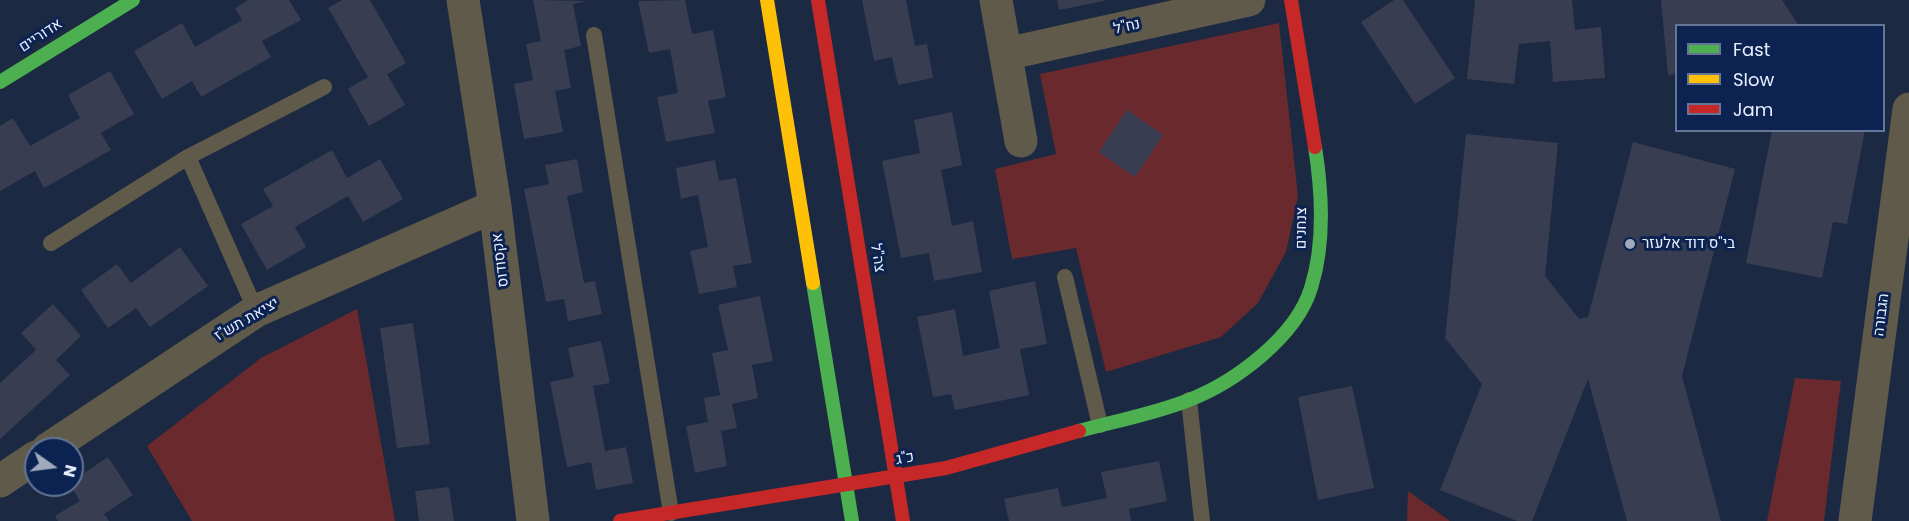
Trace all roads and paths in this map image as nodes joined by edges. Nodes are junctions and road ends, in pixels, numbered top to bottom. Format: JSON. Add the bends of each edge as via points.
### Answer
{"nodes":[{"id":1,"x":132,"y":0,"type":"edge"},
{"id":2,"x":463,"y":0,"type":"edge"},
{"id":3,"x":767,"y":0,"type":"edge"},
{"id":4,"x":818,"y":0,"type":"edge"},
{"id":5,"x":996,"y":0,"type":"edge"},
{"id":6,"x":1249,"y":0,"type":"edge"},
{"id":7,"x":1291,"y":0,"type":"edge"},
{"id":8,"x":594,"y":35,"type":"dead end"},
{"id":9,"x":1006,"y":54,"type":"junction"},
{"id":10,"x":0,"y":82,"type":"edge"},
{"id":11,"x":324,"y":87,"type":"dead end"},
{"id":12,"x":1909,"y":109,"type":"edge"},
{"id":13,"x":1021,"y":141,"type":"dead end"},
{"id":14,"x":188,"y":157,"type":"junction"},
{"id":15,"x":495,"y":206,"type":"junction"},
{"id":16,"x":51,"y":243,"type":"dead end"},
{"id":17,"x":1065,"y":277,"type":"dead end"},
{"id":18,"x":256,"y":311,"type":"junction"},
{"id":19,"x":1895,"y":327,"type":"edge"},
{"id":20,"x":1189,"y":400,"type":"junction"},
{"id":21,"x":1100,"y":425,"type":"junction"},
{"id":22,"x":66,"y":437,"type":"edge"},
{"id":23,"x":24,"y":465,"type":"edge"},
{"id":24,"x":896,"y":478,"type":"junction"},
{"id":25,"x":0,"y":481,"type":"edge"},
{"id":26,"x":846,"y":485,"type":"junction"},
{"id":27,"x":671,"y":513,"type":"junction"},
{"id":28,"x":533,"y":521,"type":"edge"},
{"id":29,"x":620,"y":521,"type":"edge"},
{"id":30,"x":852,"y":521,"type":"edge"},
{"id":31,"x":903,"y":521,"type":"edge"},
{"id":32,"x":1202,"y":521,"type":"edge"},
{"id":33,"x":1855,"y":521,"type":"edge"}],
"edges":[{"from":1,"to":10,"type":"street","name":"אדוריים"},
{"from":2,"to":15,"type":"street","name":"אקסודוס"},
{"from":3,"to":26,"type":"street"},
{"from":4,"to":24,"type":"street","name":"צה\"ל"},
{"from":5,"to":9,"type":"street"},
{"from":6,"to":9,"type":"street","name":"נח\"ל"},
{"from":7,"to":20,"type":"street","name":"צנחנים","via":[[1317,158],[1321,239],[1311,289],[1295,318],[1268,350],[1232,378]]},
{"from":8,"to":27,"type":"lane"},
{"from":9,"to":13,"type":"street"},
{"from":11,"to":14,"type":"lane"},
{"from":12,"to":19,"type":"street","name":"הגבורה"},
{"from":14,"to":16,"type":"lane"},
{"from":14,"to":18,"type":"lane"},
{"from":15,"to":18,"type":"street","name":"יציאת תש\"ז"},
{"from":15,"to":28,"type":"street","name":"אקסודוס"},
{"from":17,"to":21,"type":"lane"},
{"from":18,"to":22,"type":"street","name":"יציאת תש\"ז"},
{"from":19,"to":33,"type":"street","name":"הגבורה"},
{"from":20,"to":21,"type":"street","name":"כ\"ג"},
{"from":20,"to":32,"type":"lane"},
{"from":21,"to":24,"type":"street","name":"כ\"ג"},
{"from":23,"to":25,"type":"street"},
{"from":24,"to":26,"type":"street","name":"כ\"ג"},
{"from":24,"to":31,"type":"street","name":"צה\"ל"},
{"from":26,"to":27,"type":"street","name":"כ\"ג"},
{"from":26,"to":30,"type":"street"},
{"from":27,"to":29,"type":"street","name":"כ\"ג"}]}
